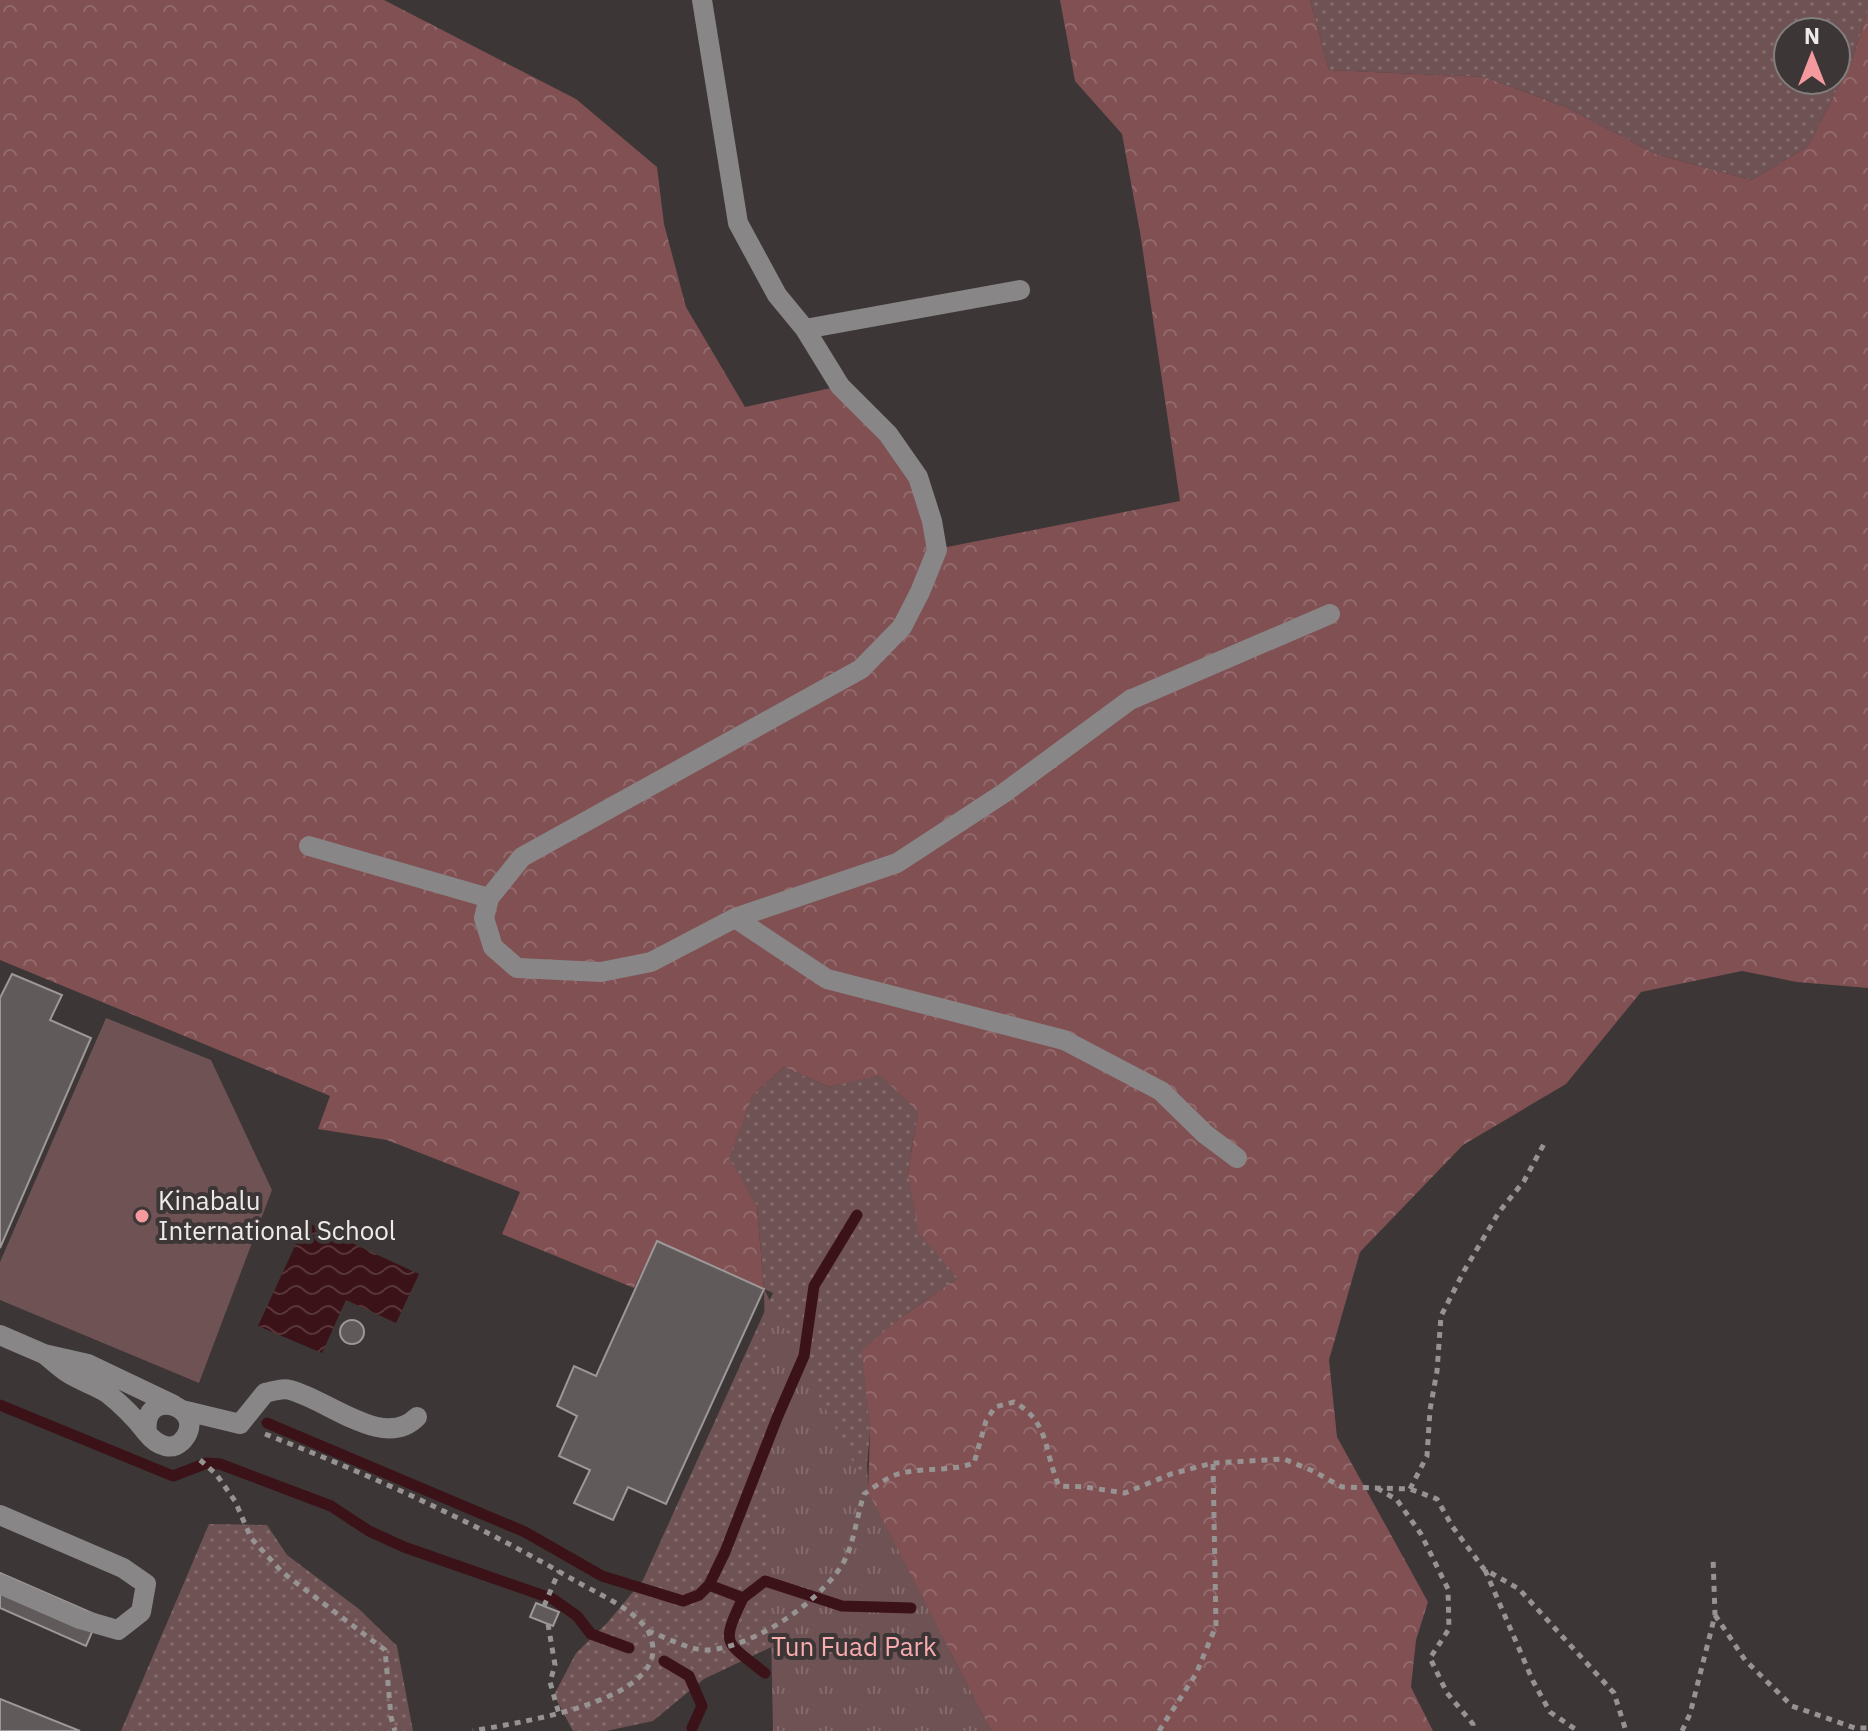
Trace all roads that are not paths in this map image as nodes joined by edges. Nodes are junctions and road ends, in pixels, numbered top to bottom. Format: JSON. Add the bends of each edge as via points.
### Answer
{"nodes":[{"id":1,"x":702,"y":0,"type":"edge"},
{"id":2,"x":1020,"y":290,"type":"dead end"},
{"id":3,"x":805,"y":329,"type":"junction"},
{"id":4,"x":1330,"y":614,"type":"dead end"},
{"id":5,"x":309,"y":846,"type":"dead end"},
{"id":6,"x":489,"y":898,"type":"junction"},
{"id":7,"x":735,"y":918,"type":"junction"},
{"id":8,"x":1237,"y":1158,"type":"dead end"},
{"id":9,"x":0,"y":1335,"type":"edge"},
{"id":10,"x":44,"y":1354,"type":"junction"},
{"id":11,"x":178,"y":1407,"type":"junction"},
{"id":12,"x":417,"y":1417,"type":"dead end"},
{"id":13,"x":147,"y":1433,"type":"junction"},
{"id":14,"x":0,"y":1515,"type":"edge"},
{"id":15,"x":0,"y":1584,"type":"edge"}],
"edges":[{"from":1,"to":3,"type":"street","via":[[738,223],[777,295]]},
{"from":2,"to":3,"type":"street"},
{"from":3,"to":6,"type":"street","via":[[840,386],[888,434],[918,477],[937,550],[902,627],[861,669],[522,857]]},
{"from":4,"to":7,"type":"street","via":[[1130,700],[897,863]]},
{"from":5,"to":6,"type":"street"},
{"from":6,"to":7,"type":"street","via":[[484,918],[493,947],[517,968],[545,971],[601,972],[651,962]]},
{"from":7,"to":8,"type":"street","via":[[827,979],[1064,1040],[1161,1091]]},
{"from":9,"to":10,"type":"street"},
{"from":10,"to":11,"type":"street","via":[[88,1364]]},
{"from":10,"to":13,"type":"street","via":[[105,1392]]},
{"from":11,"to":12,"type":"street","via":[[240,1424],[265,1393],[288,1389],[372,1426],[392,1430],[409,1426]]},
{"from":11,"to":13,"type":"street","via":[[155,1407]]},
{"from":11,"to":13,"type":"street","via":[[189,1427],[179,1443],[161,1446]]},
{"from":14,"to":15,"type":"street","via":[[123,1568],[146,1584],[141,1612],[118,1630]]}]}
